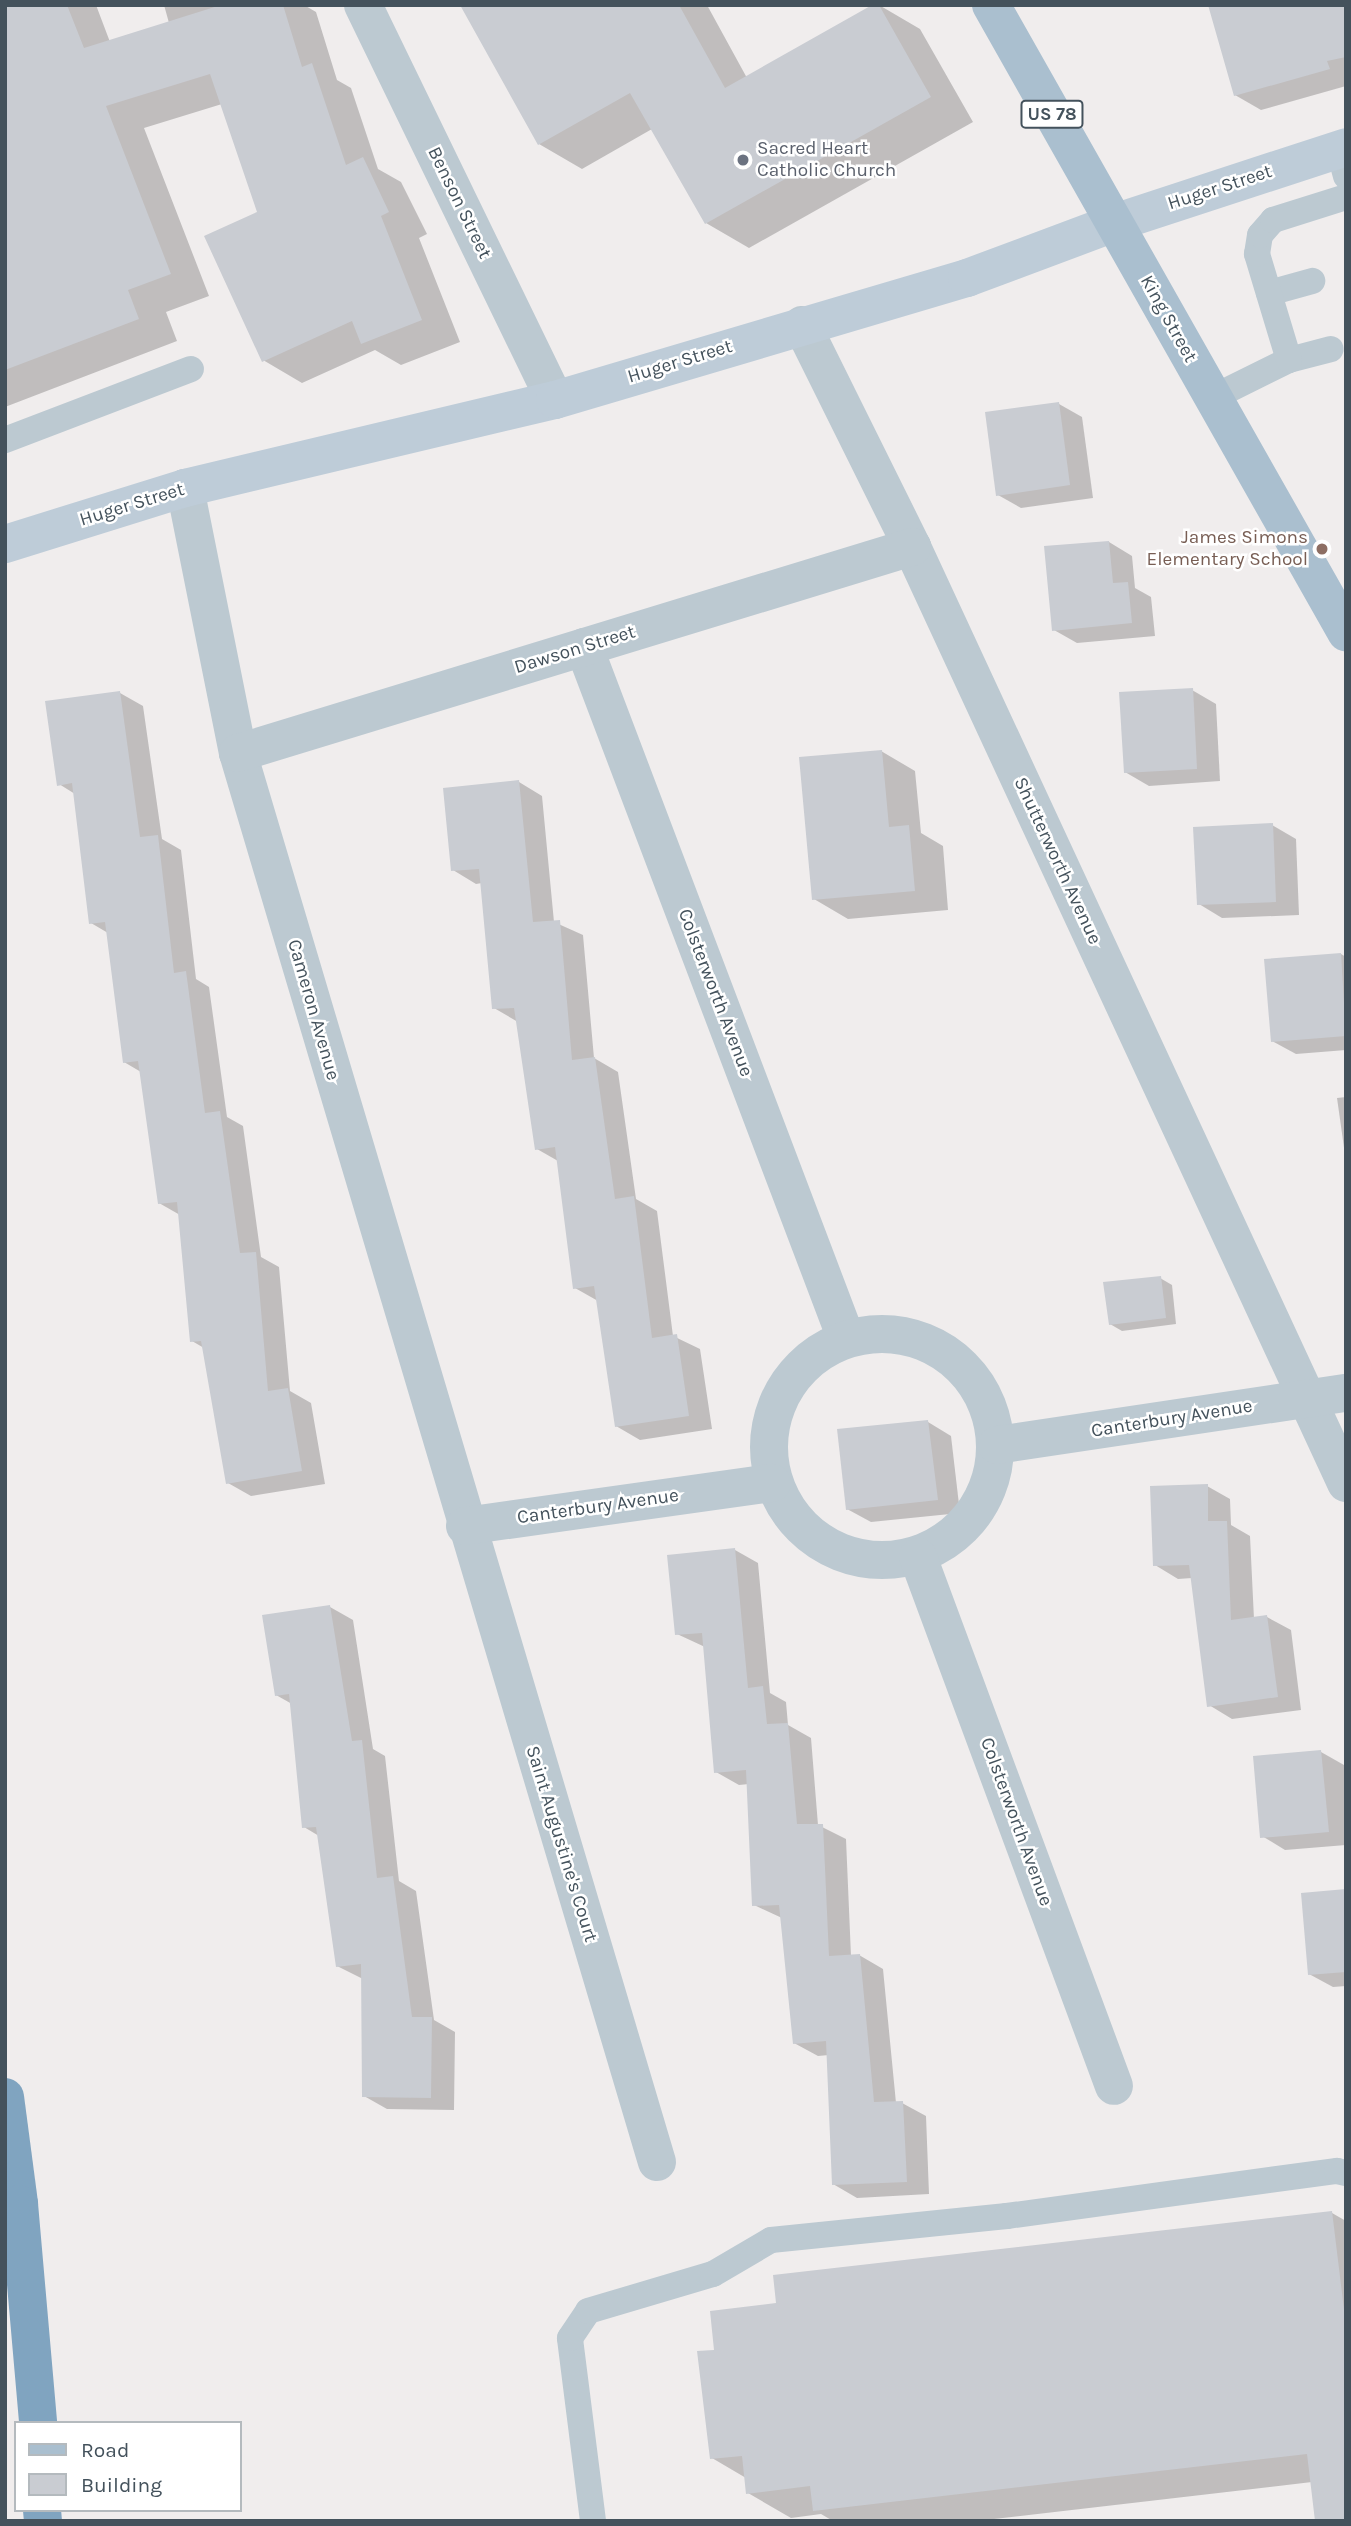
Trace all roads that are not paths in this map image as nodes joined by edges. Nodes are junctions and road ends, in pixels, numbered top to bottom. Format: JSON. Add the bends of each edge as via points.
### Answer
{"nodes":[{"id":1,"x":363,"y":5,"type":"edge"},
{"id":2,"x":991,"y":5,"type":"edge"},
{"id":3,"x":1343,"y":158,"type":"edge"},
{"id":4,"x":1346,"y":197,"type":"edge"},
{"id":5,"x":1114,"y":223,"type":"junction"},
{"id":6,"x":1312,"y":281,"type":"dead end"},
{"id":7,"x":1269,"y":293,"type":"junction"},
{"id":8,"x":802,"y":325,"type":"junction"},
{"id":9,"x":1331,"y":349,"type":"dead end"},
{"id":10,"x":1289,"y":360,"type":"junction"},
{"id":11,"x":191,"y":369,"type":"dead end"},
{"id":12,"x":1212,"y":398,"type":"junction"},
{"id":13,"x":555,"y":400,"type":"junction"},
{"id":14,"x":5,"y":440,"type":"edge"},
{"id":15,"x":185,"y":488,"type":"junction"},
{"id":16,"x":5,"y":544,"type":"edge"},
{"id":17,"x":912,"y":547,"type":"junction"},
{"id":18,"x":1346,"y":632,"type":"edge"},
{"id":19,"x":584,"y":647,"type":"junction"},
{"id":20,"x":238,"y":753,"type":"junction"},
{"id":21,"x":846,"y":1338,"type":"junction"},
{"id":22,"x":1346,"y":1393,"type":"edge"},
{"id":23,"x":1306,"y":1399,"type":"junction"},
{"id":24,"x":997,"y":1445,"type":"junction"},
{"id":25,"x":772,"y":1483,"type":"junction"},
{"id":26,"x":1346,"y":1483,"type":"edge"},
{"id":27,"x":466,"y":1526,"type":"junction"},
{"id":28,"x":918,"y":1557,"type":"junction"},
{"id":29,"x":1114,"y":2086,"type":"dead end"},
{"id":30,"x":5,"y":2097,"type":"edge"},
{"id":31,"x":657,"y":2162,"type":"dead end"},
{"id":32,"x":1346,"y":2173,"type":"edge"},
{"id":33,"x":38,"y":2421,"type":"edge"},
{"id":34,"x":593,"y":2521,"type":"edge"}],
"edges":[{"from":1,"to":13,"type":"street","name":"Benson Street"},
{"from":2,"to":5,"type":"main road","name":"King Street","number":"US 78"},
{"from":3,"to":5,"type":"street","name":"Huger Street"},
{"from":4,"to":7,"type":"lane","via":[[1273,220],[1260,235],[1257,254]]},
{"from":5,"to":8,"type":"street","name":"Huger Street","via":[[967,278]]},
{"from":5,"to":12,"type":"main road","name":"King Street","number":"US 78"},
{"from":6,"to":7,"type":"lane"},
{"from":7,"to":10,"type":"lane"},
{"from":8,"to":13,"type":"street","name":"Huger Street"},
{"from":8,"to":17,"type":"street","name":"Shutterworth Avenue"},
{"from":9,"to":10,"type":"lane"},
{"from":10,"to":12,"type":"lane"},
{"from":11,"to":14,"type":"lane"},
{"from":12,"to":18,"type":"main road","name":"King Street","number":"US 78"},
{"from":13,"to":15,"type":"street","name":"Huger Street"},
{"from":15,"to":16,"type":"street","name":"Huger Street"},
{"from":15,"to":20,"type":"street","name":"Cameron Avenue"},
{"from":17,"to":19,"type":"street","name":"Dawson Street"},
{"from":17,"to":23,"type":"street","name":"Shutterworth Avenue"},
{"from":19,"to":20,"type":"street","name":"Dawson Street"},
{"from":19,"to":21,"type":"street","name":"Colsterworth Avenue"},
{"from":20,"to":27,"type":"street","name":"Cameron Avenue"},
{"from":21,"to":24,"type":"street","via":[[866,1333],[906,1335],[959,1362],[992,1412]]},
{"from":21,"to":25,"type":"street","via":[[796,1370],[775,1404],[769,1423]]},
{"from":22,"to":23,"type":"street","name":"Canterbury Avenue"},
{"from":23,"to":24,"type":"street","name":"Canterbury Avenue"},
{"from":23,"to":26,"type":"street","name":"Shutterworth Avenue"},
{"from":24,"to":28,"type":"street","via":[[995,1472],[967,1524]]},
{"from":25,"to":27,"type":"street","name":"Canterbury Avenue"},
{"from":25,"to":28,"type":"street","via":[[805,1533],[858,1560],[898,1562]]},
{"from":27,"to":31,"type":"street","name":"Saint Augustine's Court"},
{"from":28,"to":29,"type":"street","name":"Colsterworth Avenue"},
{"from":30,"to":33,"type":"highway"},
{"from":32,"to":34,"type":"lane","via":[[771,2240],[713,2274],[588,2311],[570,2338]]}]}
